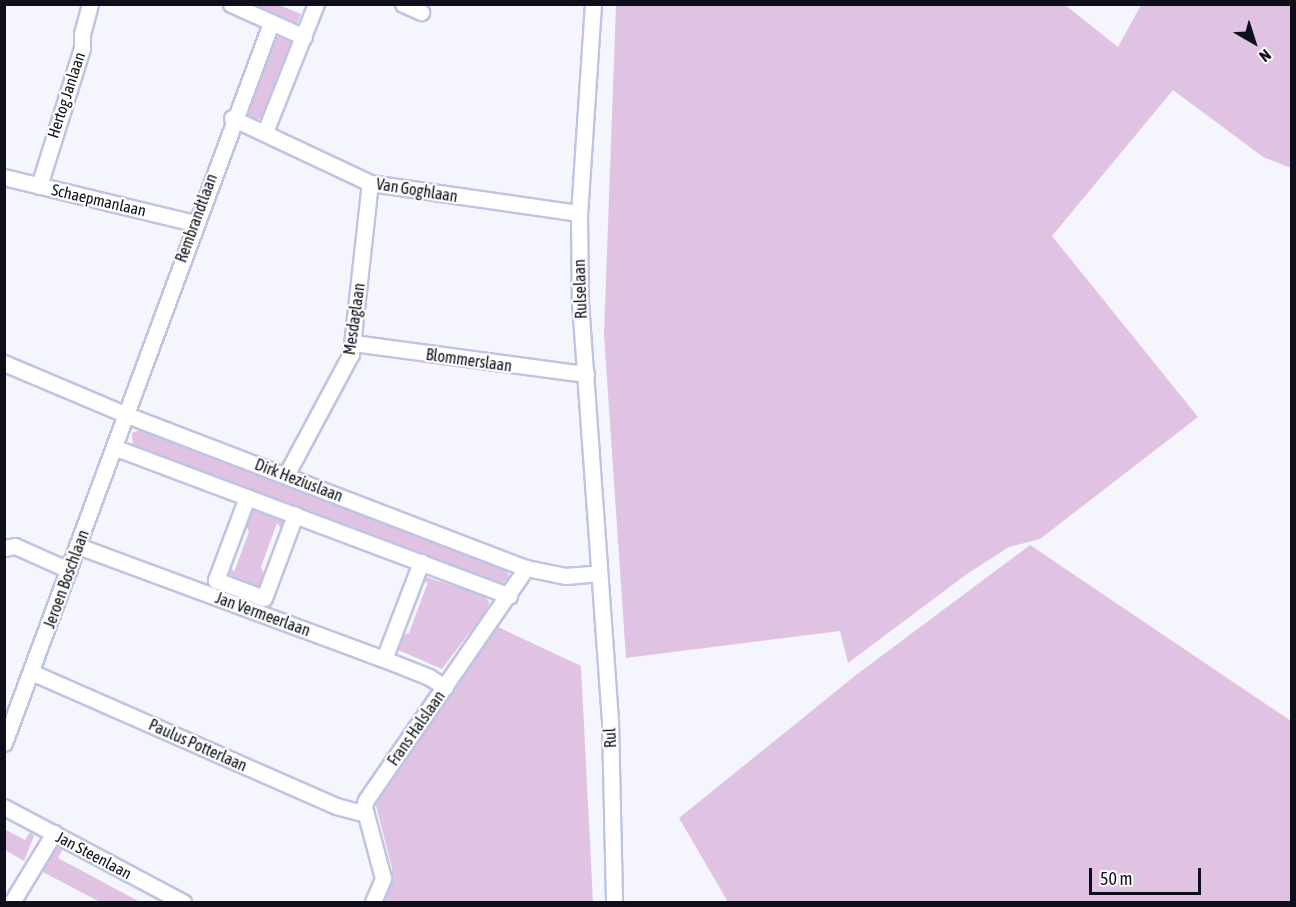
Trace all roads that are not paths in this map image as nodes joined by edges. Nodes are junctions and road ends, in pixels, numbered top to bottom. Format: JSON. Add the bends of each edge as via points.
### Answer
{"nodes":[{"id":1,"x":90,"y":4,"type":"edge"},
{"id":2,"x":231,"y":4,"type":"edge"},
{"id":3,"x":316,"y":4,"type":"edge"},
{"id":4,"x":403,"y":4,"type":"edge"},
{"id":5,"x":593,"y":4,"type":"edge"},
{"id":6,"x":421,"y":12,"type":"dead end"},
{"id":7,"x":271,"y":23,"type":"junction"},
{"id":8,"x":304,"y":37,"type":"junction"},
{"id":9,"x":232,"y":118,"type":"junction"},
{"id":10,"x":265,"y":132,"type":"junction"},
{"id":11,"x":4,"y":177,"type":"edge"},
{"id":12,"x":370,"y":183,"type":"junction"},
{"id":13,"x":39,"y":186,"type":"junction"},
{"id":14,"x":579,"y":213,"type":"junction"},
{"id":15,"x":194,"y":223,"type":"junction"},
{"id":16,"x":353,"y":343,"type":"junction"},
{"id":17,"x":4,"y":363,"type":"edge"},
{"id":18,"x":586,"y":374,"type":"junction"},
{"id":19,"x":127,"y":415,"type":"junction"},
{"id":20,"x":116,"y":448,"type":"junction"},
{"id":21,"x":286,"y":475,"type":"junction"},
{"id":22,"x":247,"y":497,"type":"junction"},
{"id":23,"x":296,"y":515,"type":"junction"},
{"id":24,"x":78,"y":546,"type":"junction"},
{"id":25,"x":4,"y":548,"type":"edge"},
{"id":26,"x":422,"y":562,"type":"junction"},
{"id":27,"x":526,"y":568,"type":"junction"},
{"id":28,"x":69,"y":570,"type":"junction"},
{"id":29,"x":598,"y":573,"type":"junction"},
{"id":30,"x":509,"y":596,"type":"junction"},
{"id":31,"x":384,"y":659,"type":"junction"},
{"id":32,"x":31,"y":672,"type":"junction"},
{"id":33,"x":445,"y":687,"type":"junction"},
{"id":34,"x":4,"y":743,"type":"edge"},
{"id":35,"x":4,"y":807,"type":"edge"},
{"id":36,"x":366,"y":814,"type":"junction"},
{"id":37,"x":54,"y":833,"type":"junction"},
{"id":38,"x":12,"y":903,"type":"edge"},
{"id":39,"x":183,"y":903,"type":"edge"},
{"id":40,"x":373,"y":903,"type":"edge"},
{"id":41,"x":614,"y":903,"type":"edge"}],
"edges":[{"from":1,"to":13,"type":"street","name":"Hertog Janlaan","via":[[82,48]]},
{"from":2,"to":7,"type":"street"},
{"from":3,"to":8,"type":"street"},
{"from":4,"to":6,"type":"street"},
{"from":5,"to":14,"type":"street","name":"Rulselaan"},
{"from":7,"to":8,"type":"street"},
{"from":7,"to":9,"type":"street","name":"Rembrandtlaan"},
{"from":8,"to":10,"type":"street"},
{"from":9,"to":10,"type":"street","name":"Van Goghlaan"},
{"from":9,"to":15,"type":"street","name":"Rembrandtlaan"},
{"from":10,"to":12,"type":"street","name":"Van Goghlaan"},
{"from":11,"to":13,"type":"street","name":"Schaepmanlaan"},
{"from":12,"to":14,"type":"street","name":"Van Goghlaan"},
{"from":12,"to":16,"type":"street","name":"Mesdaglaan"},
{"from":13,"to":15,"type":"street","name":"Schaepmanlaan"},
{"from":14,"to":18,"type":"street","name":"Rulselaan"},
{"from":15,"to":19,"type":"street","name":"Rembrandtlaan"},
{"from":16,"to":18,"type":"street","name":"Blommerslaan"},
{"from":16,"to":21,"type":"street","name":"Mesdaglaan","via":[[345,370]]},
{"from":17,"to":19,"type":"street","name":"Dirk Heziuslaan"},
{"from":18,"to":29,"type":"street","name":"Rulselaan"},
{"from":19,"to":20,"type":"street","name":"Jeroen Boschlaan"},
{"from":19,"to":21,"type":"street","name":"Dirk Heziuslaan"},
{"from":20,"to":22,"type":"street","name":"Dirk Heziuslaan"},
{"from":20,"to":24,"type":"street","name":"Jeroen Boschlaan"},
{"from":21,"to":27,"type":"street","name":"Dirk Heziuslaan"},
{"from":22,"to":23,"type":"street","name":"Dirk Heziuslaan"},
{"from":22,"to":23,"type":"street","name":"Dirk Heziuslaan","via":[[216,580],[264,598]]},
{"from":23,"to":26,"type":"street","name":"Dirk Heziuslaan"},
{"from":24,"to":28,"type":"street","name":"Jeroen Boschlaan"},
{"from":24,"to":31,"type":"street","name":"Jan Vermeerlaan"},
{"from":25,"to":28,"type":"street","via":[[15,546]]},
{"from":26,"to":30,"type":"street","name":"Dirk Heziuslaan"},
{"from":26,"to":31,"type":"street"},
{"from":27,"to":29,"type":"street","name":"Dirk Heziuslaan","via":[[566,576]]},
{"from":27,"to":30,"type":"street","name":"Frans Halslaan"},
{"from":28,"to":32,"type":"street","name":"Jeroen Boschlaan"},
{"from":29,"to":41,"type":"street","name":"Rul","via":[[610,723]]},
{"from":30,"to":33,"type":"street","name":"Frans Halslaan"},
{"from":31,"to":33,"type":"street","name":"Jan Vermeerlaan"},
{"from":32,"to":34,"type":"street","name":"Jeroen Boschlaan"},
{"from":32,"to":36,"type":"street","name":"Paulus Potterlaan","via":[[336,806]]},
{"from":33,"to":36,"type":"street","name":"Frans Halslaan","via":[[373,788],[366,800]]},
{"from":35,"to":37,"type":"street","name":"Jan Steenlaan"},
{"from":36,"to":40,"type":"street","via":[[383,878]]},
{"from":37,"to":38,"type":"street"},
{"from":37,"to":39,"type":"street","name":"Jan Steenlaan"}]}
